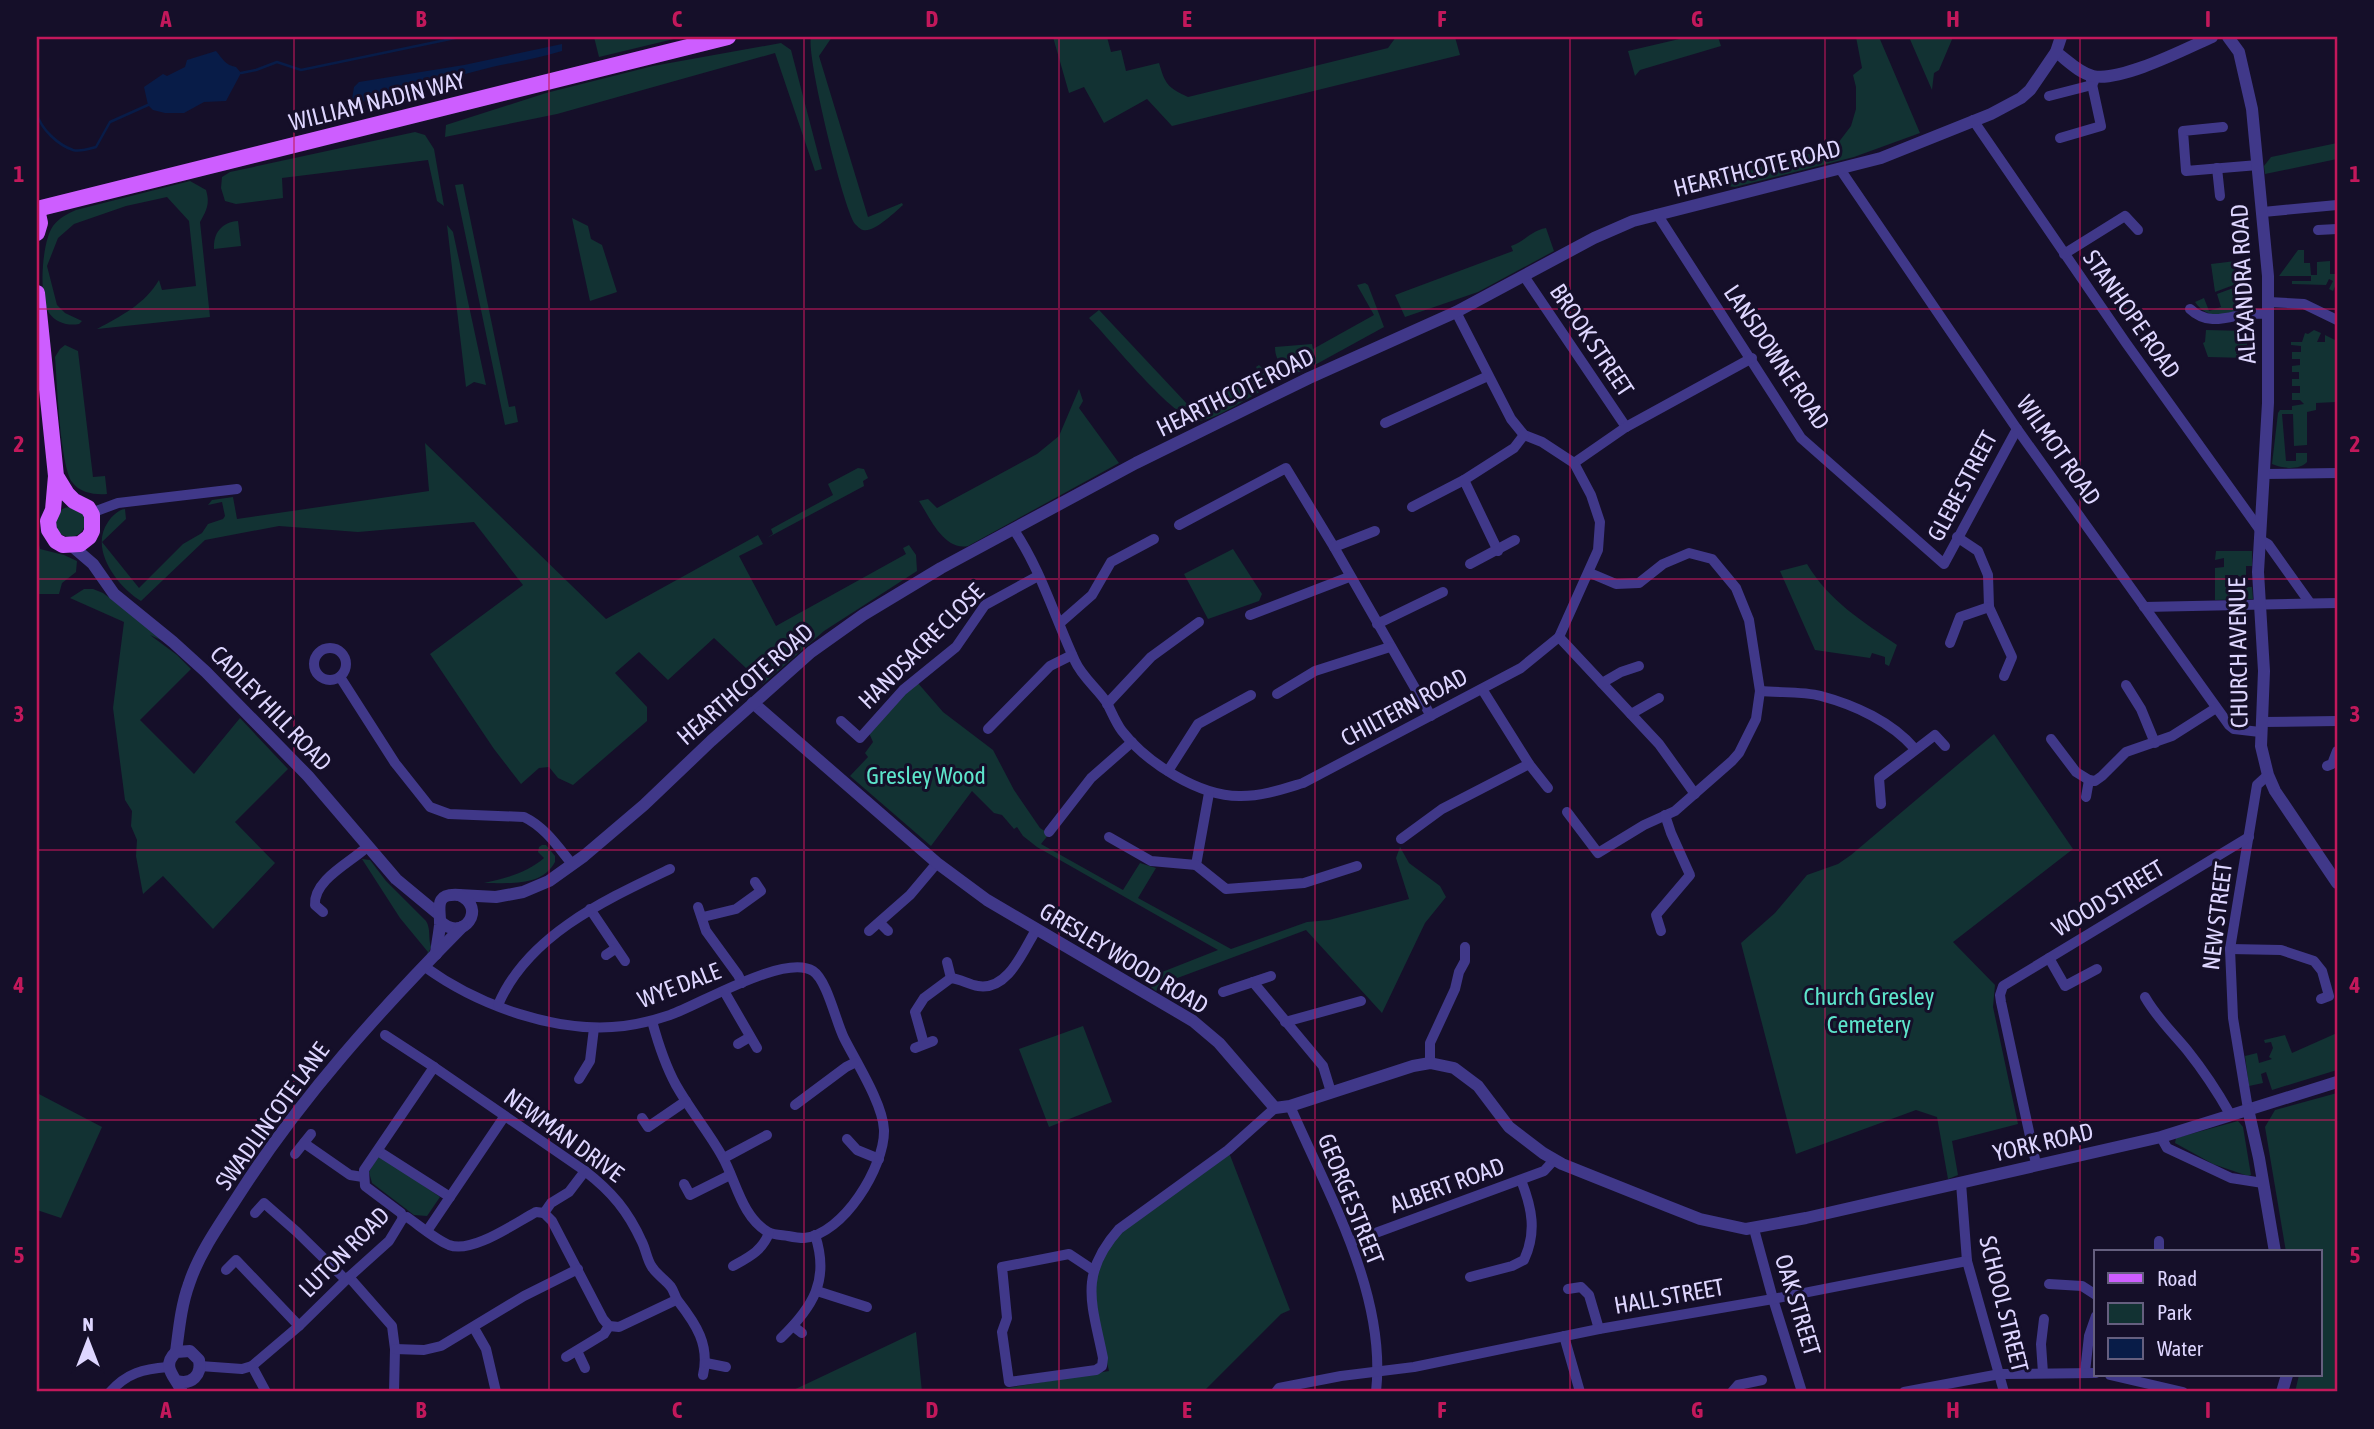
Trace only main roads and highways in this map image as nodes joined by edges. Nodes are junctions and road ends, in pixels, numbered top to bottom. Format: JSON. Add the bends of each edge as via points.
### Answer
{"nodes":[{"id":1,"x":728,"y":37,"type":"edge"},
{"id":2,"x":37,"y":209,"type":"edge"},
{"id":3,"x":37,"y":233,"type":"edge"},
{"id":4,"x":37,"y":293,"type":"edge"},
{"id":5,"x":56,"y":476,"type":"junction"},
{"id":6,"x":74,"y":501,"type":"junction"},
{"id":7,"x":46,"y":521,"type":"edge"},
{"id":8,"x":37,"y":540,"type":"edge"},
{"id":9,"x":64,"y":543,"type":"junction"}],
"edges":[{"from":1,"to":2,"type":"main road","name":"WILLIAM NADIN WAY"},
{"from":2,"to":3,"type":"main road"},
{"from":4,"to":5,"type":"main road"},
{"from":5,"to":6,"type":"main road"},
{"from":5,"to":7,"type":"main road"},
{"from":6,"to":7,"type":"main road","via":[[62,503]]},
{"from":6,"to":9,"type":"main road","via":[[91,513],[94,523],[83,543]]},
{"from":7,"to":9,"type":"main road"},
{"from":8,"to":9,"type":"main road"}]}
